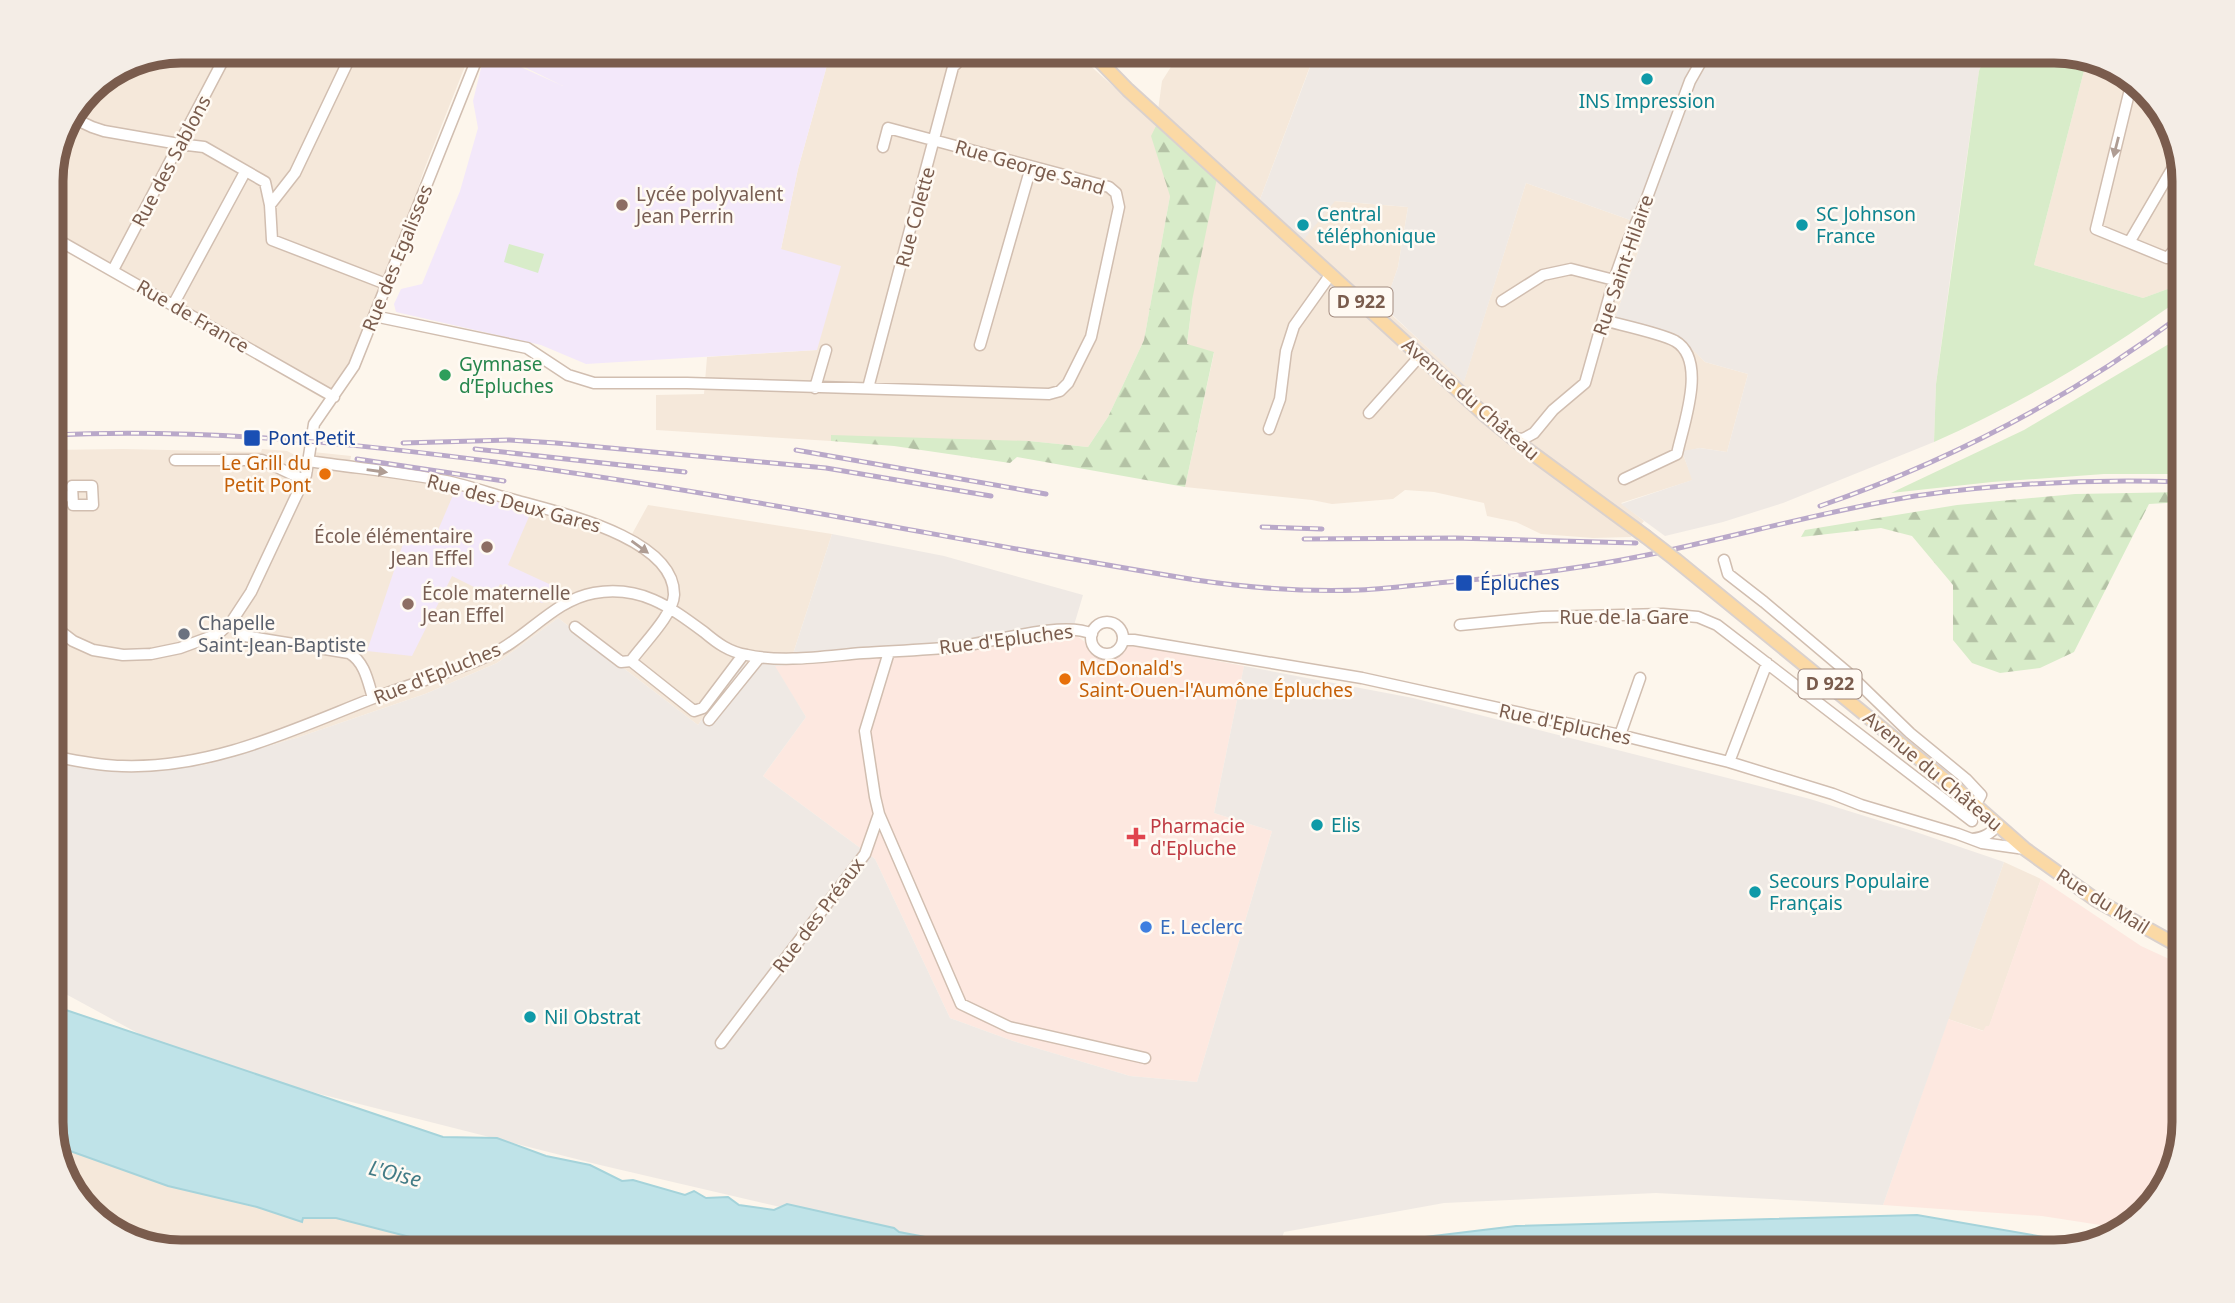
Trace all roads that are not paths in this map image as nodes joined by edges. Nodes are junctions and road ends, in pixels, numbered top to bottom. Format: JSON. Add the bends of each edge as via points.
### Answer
{"nodes":[{"id":1,"x":222,"y":63,"type":"edge"},
{"id":2,"x":347,"y":63,"type":"edge"},
{"id":3,"x":475,"y":63,"type":"edge"},
{"id":4,"x":957,"y":63,"type":"edge"},
{"id":5,"x":1102,"y":63,"type":"edge"},
{"id":6,"x":1685,"y":63,"type":"edge"},
{"id":7,"x":1700,"y":63,"type":"edge"},
{"id":8,"x":1690,"y":81,"type":"junction"},
{"id":9,"x":2130,"y":90,"type":"edge"},
{"id":10,"x":80,"y":121,"type":"edge"},
{"id":11,"x":935,"y":141,"type":"junction"},
{"id":12,"x":179,"y":145,"type":"junction"},
{"id":13,"x":883,"y":147,"type":"dead end"},
{"id":14,"x":1031,"y":167,"type":"junction"},
{"id":15,"x":2172,"y":170,"type":"edge"},
{"id":16,"x":245,"y":172,"type":"junction"},
{"id":17,"x":270,"y":205,"type":"junction"},
{"id":18,"x":2130,"y":241,"type":"junction"},
{"id":19,"x":63,"y":243,"type":"edge"},
{"id":20,"x":2172,"y":252,"type":"edge"},
{"id":21,"x":113,"y":270,"type":"junction"},
{"id":22,"x":1331,"y":274,"type":"junction"},
{"id":23,"x":1614,"y":280,"type":"junction"},
{"id":24,"x":386,"y":284,"type":"junction"},
{"id":25,"x":1502,"y":301,"type":"dead end"},
{"id":26,"x":173,"y":304,"type":"junction"},
{"id":27,"x":374,"y":316,"type":"junction"},
{"id":28,"x":1603,"y":320,"type":"junction"},
{"id":29,"x":980,"y":345,"type":"dead end"},
{"id":30,"x":826,"y":350,"type":"dead end"},
{"id":31,"x":1420,"y":355,"type":"junction"},
{"id":32,"x":815,"y":388,"type":"junction"},
{"id":33,"x":868,"y":388,"type":"junction"},
{"id":34,"x":334,"y":397,"type":"junction"},
{"id":35,"x":1368,"y":413,"type":"dead end"},
{"id":36,"x":1269,"y":429,"type":"dead end"},
{"id":37,"x":1534,"y":433,"type":"junction"},
{"id":38,"x":1513,"y":438,"type":"junction"},
{"id":39,"x":1534,"y":454,"type":"junction"},
{"id":40,"x":176,"y":460,"type":"dead end"},
{"id":41,"x":309,"y":461,"type":"junction"},
{"id":42,"x":1624,"y":479,"type":"dead end"},
{"id":43,"x":304,"y":480,"type":"junction"},
{"id":44,"x":63,"y":496,"type":"edge"},
{"id":45,"x":72,"y":496,"type":"dead end"},
{"id":46,"x":1724,"y":561,"type":"dead end"},
{"id":47,"x":671,"y":608,"type":"junction"},
{"id":48,"x":232,"y":621,"type":"junction"},
{"id":49,"x":1460,"y":625,"type":"dead end"},
{"id":50,"x":575,"y":627,"type":"dead end"},
{"id":51,"x":63,"y":633,"type":"edge"},
{"id":52,"x":218,"y":634,"type":"junction"},
{"id":53,"x":1092,"y":634,"type":"junction"},
{"id":54,"x":245,"y":636,"type":"junction"},
{"id":55,"x":1123,"y":640,"type":"junction"},
{"id":56,"x":889,"y":652,"type":"junction"},
{"id":57,"x":743,"y":654,"type":"junction"},
{"id":58,"x":759,"y":658,"type":"junction"},
{"id":59,"x":631,"y":661,"type":"junction"},
{"id":60,"x":1767,"y":663,"type":"junction"},
{"id":61,"x":1640,"y":678,"type":"dead end"},
{"id":62,"x":373,"y":698,"type":"junction"},
{"id":63,"x":709,"y":720,"type":"dead end"},
{"id":64,"x":1620,"y":735,"type":"junction"},
{"id":65,"x":63,"y":758,"type":"edge"},
{"id":66,"x":1729,"y":762,"type":"junction"},
{"id":67,"x":1976,"y":813,"type":"junction"},
{"id":68,"x":879,"y":814,"type":"junction"},
{"id":69,"x":1998,"y":825,"type":"junction"},
{"id":70,"x":1958,"y":834,"type":"junction"},
{"id":71,"x":1972,"y":839,"type":"junction"},
{"id":72,"x":2025,"y":849,"type":"junction"},
{"id":73,"x":2172,"y":943,"type":"edge"},
{"id":74,"x":721,"y":1043,"type":"dead end"},
{"id":75,"x":1145,"y":1058,"type":"dead end"}],
"edges":[{"from":1,"to":12,"type":"street","name":"Rue des Sablons"},
{"from":2,"to":17,"type":"street","via":[[295,173]]},
{"from":3,"to":24,"type":"street","name":"Rue des Egalisses"},
{"from":4,"to":11,"type":"street","name":"Rue Colette"},
{"from":5,"to":22,"type":"main road","name":"Avenue du Château","number":"D 922"},
{"from":6,"to":8,"type":"street","name":"Rue Saint-Hilaire"},
{"from":7,"to":8,"type":"street","name":"Rue Saint-Hilaire"},
{"from":8,"to":23,"type":"street","name":"Rue Saint-Hilaire"},
{"from":9,"to":18,"type":"street","one_way":true,"via":[[2096,229]]},
{"from":10,"to":12,"type":"street","via":[[104,131]]},
{"from":11,"to":13,"type":"street","name":"Rue George Sand","via":[[888,128]]},
{"from":11,"to":14,"type":"street","name":"Rue George Sand"},
{"from":11,"to":33,"type":"street","name":"Rue Colette"},
{"from":12,"to":16,"type":"street","via":[[204,147]]},
{"from":12,"to":21,"type":"street","name":"Rue des Sablons"},
{"from":14,"to":29,"type":"street"},
{"from":14,"to":33,"type":"street","name":"Rue George Sand","via":[[1109,187],[1116,193],[1119,207],[1091,337],[1068,383],[1049,394]]},
{"from":15,"to":18,"type":"street"},
{"from":16,"to":17,"type":"street","via":[[265,182]]},
{"from":16,"to":26,"type":"street"},
{"from":17,"to":24,"type":"street","via":[[272,240]]},
{"from":18,"to":20,"type":"street","via":[[2167,258]]},
{"from":19,"to":21,"type":"street","name":"Rue de France"},
{"from":21,"to":26,"type":"street","name":"Rue de France"},
{"from":22,"to":31,"type":"main road","name":"Avenue du Château","number":"D 922"},
{"from":22,"to":36,"type":"street","via":[[1294,326],[1280,399]]},
{"from":23,"to":25,"type":"street","via":[[1571,269],[1543,275]]},
{"from":23,"to":28,"type":"street","name":"Rue Saint-Hilaire"},
{"from":24,"to":27,"type":"street","name":"Rue des Egalisses"},
{"from":26,"to":34,"type":"street","name":"Rue de France"},
{"from":27,"to":32,"type":"street","name":"Rue George Sand","via":[[527,348],[568,375],[594,383]]},
{"from":27,"to":34,"type":"street","name":"Rue des Egalisses","via":[[350,373]]},
{"from":28,"to":37,"type":"street","name":"Rue Saint-Hilaire","via":[[1585,383]]},
{"from":28,"to":42,"type":"street","via":[[1673,340],[1682,347],[1692,370],[1677,454]]},
{"from":30,"to":32,"type":"street"},
{"from":31,"to":35,"type":"street"},
{"from":31,"to":38,"type":"main road","name":"Avenue du Château","number":"D 922"},
{"from":32,"to":33,"type":"street","name":"Rue George Sand"},
{"from":34,"to":41,"type":"street","name":"Rue des Egalisses","via":[[314,424]]},
{"from":37,"to":38,"type":"street"},
{"from":37,"to":39,"type":"street"},
{"from":38,"to":39,"type":"main road","name":"Avenue du Château","number":"D 922"},
{"from":39,"to":67,"type":"main road","name":"Avenue du Château","number":"D 922","bridge":true,"via":[[1676,560]]},
{"from":40,"to":43,"type":"street","via":[[262,460]]},
{"from":41,"to":43,"type":"street","name":"Rue des Egalisses"},
{"from":41,"to":47,"type":"street","name":"Rue des Deux Gares","one_way":true,"via":[[447,481],[623,535],[669,574],[674,594]]},
{"from":43,"to":48,"type":"street","name":"Rue des Egalisses","via":[[251,592]]},
{"from":44,"to":45,"type":"street"},
{"from":46,"to":67,"type":"street","via":[[1728,574],[1966,779],[1981,795]]},
{"from":47,"to":57,"type":"street","name":"Rue d'Epluches","via":[[723,648]]},
{"from":47,"to":59,"type":"street"},
{"from":47,"to":62,"type":"street","name":"Rue d'Epluches","via":[[638,594],[591,593],[557,609],[492,654]]},
{"from":48,"to":52,"type":"street","name":"Rue des Egalisses"},
{"from":48,"to":54,"type":"street"},
{"from":49,"to":60,"type":"street","name":"Rue de la Gare","via":[[1542,617],[1698,617],[1717,625]]},
{"from":50,"to":59,"type":"street","via":[[621,662]]},
{"from":51,"to":52,"type":"street","via":[[93,650],[123,655],[180,648]]},
{"from":52,"to":54,"type":"street"},
{"from":53,"to":55,"type":"street","via":[[1098,625],[1108,622],[1121,630]]},
{"from":53,"to":55,"type":"street","via":[[1093,644],[1104,654],[1118,650]]},
{"from":53,"to":56,"type":"street","name":"Rue d'Epluches","via":[[1084,629],[1065,630]]},
{"from":54,"to":62,"type":"street","via":[[356,656]]},
{"from":55,"to":64,"type":"street","name":"Rue d'Epluches","via":[[1362,678]]},
{"from":56,"to":58,"type":"street","name":"Rue d'Epluches"},
{"from":56,"to":68,"type":"street","via":[[865,731]]},
{"from":57,"to":58,"type":"street","name":"Rue d'Epluches"},
{"from":57,"to":59,"type":"street","via":[[703,708],[694,711]]},
{"from":58,"to":63,"type":"street"},
{"from":60,"to":66,"type":"street"},
{"from":60,"to":67,"type":"street","name":"Rue de la Gare"},
{"from":61,"to":64,"type":"street"},
{"from":62,"to":65,"type":"street","name":"Rue d'Epluches","via":[[226,754],[155,766]]},
{"from":64,"to":66,"type":"street","name":"Rue d'Epluches"},
{"from":66,"to":70,"type":"street","name":"Rue d'Epluches"},
{"from":67,"to":69,"type":"main road","name":"Avenue du Château","number":"D 922"},
{"from":67,"to":70,"type":"street"},
{"from":68,"to":74,"type":"street","name":"Rue des Préaux","via":[[858,865]]},
{"from":68,"to":75,"type":"street","via":[[961,1004],[1009,1027]]},
{"from":69,"to":71,"type":"street","via":[[1982,838]]},
{"from":69,"to":72,"type":"main road","name":"Avenue du Château","number":"D 922"},
{"from":70,"to":71,"type":"street","name":"Rue d'Epluches"},
{"from":71,"to":72,"type":"street","name":"Rue d'Epluches"},
{"from":72,"to":73,"type":"main road","name":"Rue du Mail","number":"D 922","via":[[2096,900]]}]}
